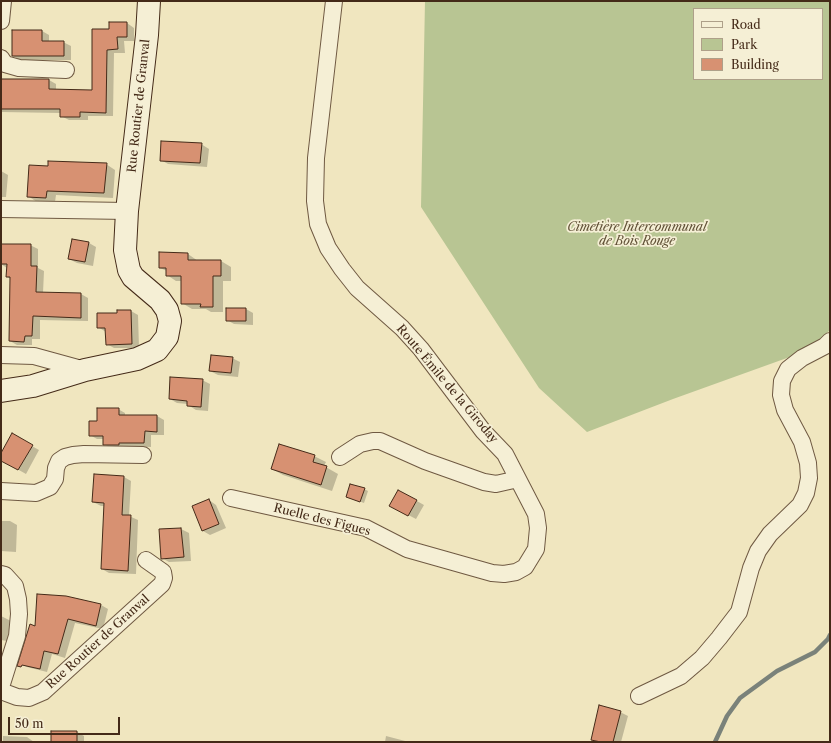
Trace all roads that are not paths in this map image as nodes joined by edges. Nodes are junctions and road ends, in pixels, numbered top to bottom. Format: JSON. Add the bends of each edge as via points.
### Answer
{"nodes":[{"id":1,"x":2,"y":1,"type":"edge"},
{"id":2,"x":149,"y":1,"type":"edge"},
{"id":3,"x":334,"y":1,"type":"edge"},
{"id":4,"x":1,"y":23,"type":"edge"},
{"id":5,"x":1,"y":58,"type":"edge"},
{"id":6,"x":66,"y":70,"type":"dead end"},
{"id":7,"x":1,"y":209,"type":"edge"},
{"id":8,"x":127,"y":211,"type":"junction"},
{"id":9,"x":830,"y":341,"type":"edge"},
{"id":10,"x":1,"y":355,"type":"edge"},
{"id":11,"x":85,"y":370,"type":"junction"},
{"id":12,"x":1,"y":391,"type":"edge"},
{"id":13,"x":143,"y":455,"type":"dead end"},
{"id":14,"x":340,"y":457,"type":"dead end"},
{"id":15,"x":518,"y":479,"type":"junction"},
{"id":16,"x":1,"y":492,"type":"edge"},
{"id":17,"x":231,"y":498,"type":"dead end"},
{"id":18,"x":146,"y":560,"type":"dead end"},
{"id":19,"x":1,"y":574,"type":"edge"},
{"id":20,"x":1,"y":687,"type":"edge"},
{"id":21,"x":1,"y":691,"type":"edge"},
{"id":22,"x":639,"y":696,"type":"dead end"}],
"edges":[{"from":1,"to":4,"type":"street"},
{"from":2,"to":8,"type":"street","name":"Rue Routier de Granval"},
{"from":3,"to":15,"type":"street","name":"Route Émile de la Giroday","via":[[316,158],[315,201],[318,224],[328,248],[342,270],[357,288],[402,328],[421,349],[483,431],[505,454]]},
{"from":5,"to":6,"type":"street","via":[[5,64],[19,68]]},
{"from":7,"to":8,"type":"street"},
{"from":8,"to":11,"type":"street","name":"Rue Routier de Granval","via":[[124,250],[129,270],[167,310],[170,321],[167,337],[157,350],[137,359]]},
{"from":9,"to":22,"type":"street","via":[[788,369],[782,381],[784,410],[802,442],[808,462],[809,478],[800,506],[770,534],[758,551],[739,612],[720,638],[681,676]]},
{"from":10,"to":11,"type":"street","via":[[34,356]]},
{"from":11,"to":12,"type":"street","name":"Rue Routier de Granval","via":[[33,386]]},
{"from":13,"to":16,"type":"street","via":[[84,454],[65,457],[59,461],[55,479],[50,487],[36,493]]},
{"from":14,"to":15,"type":"street","via":[[360,444],[373,441],[484,482],[496,484]]},
{"from":15,"to":17,"type":"street","name":"Ruelle des Figues","via":[[536,514],[538,540],[536,549],[525,566],[516,572],[504,574],[492,573],[407,549],[366,528]]},
{"from":18,"to":21,"type":"street","name":"Rue Routier de Granval","via":[[163,572],[162,584],[43,692],[29,698]]},
{"from":19,"to":20,"type":"street","via":[[15,586],[19,614],[17,636]]}]}
